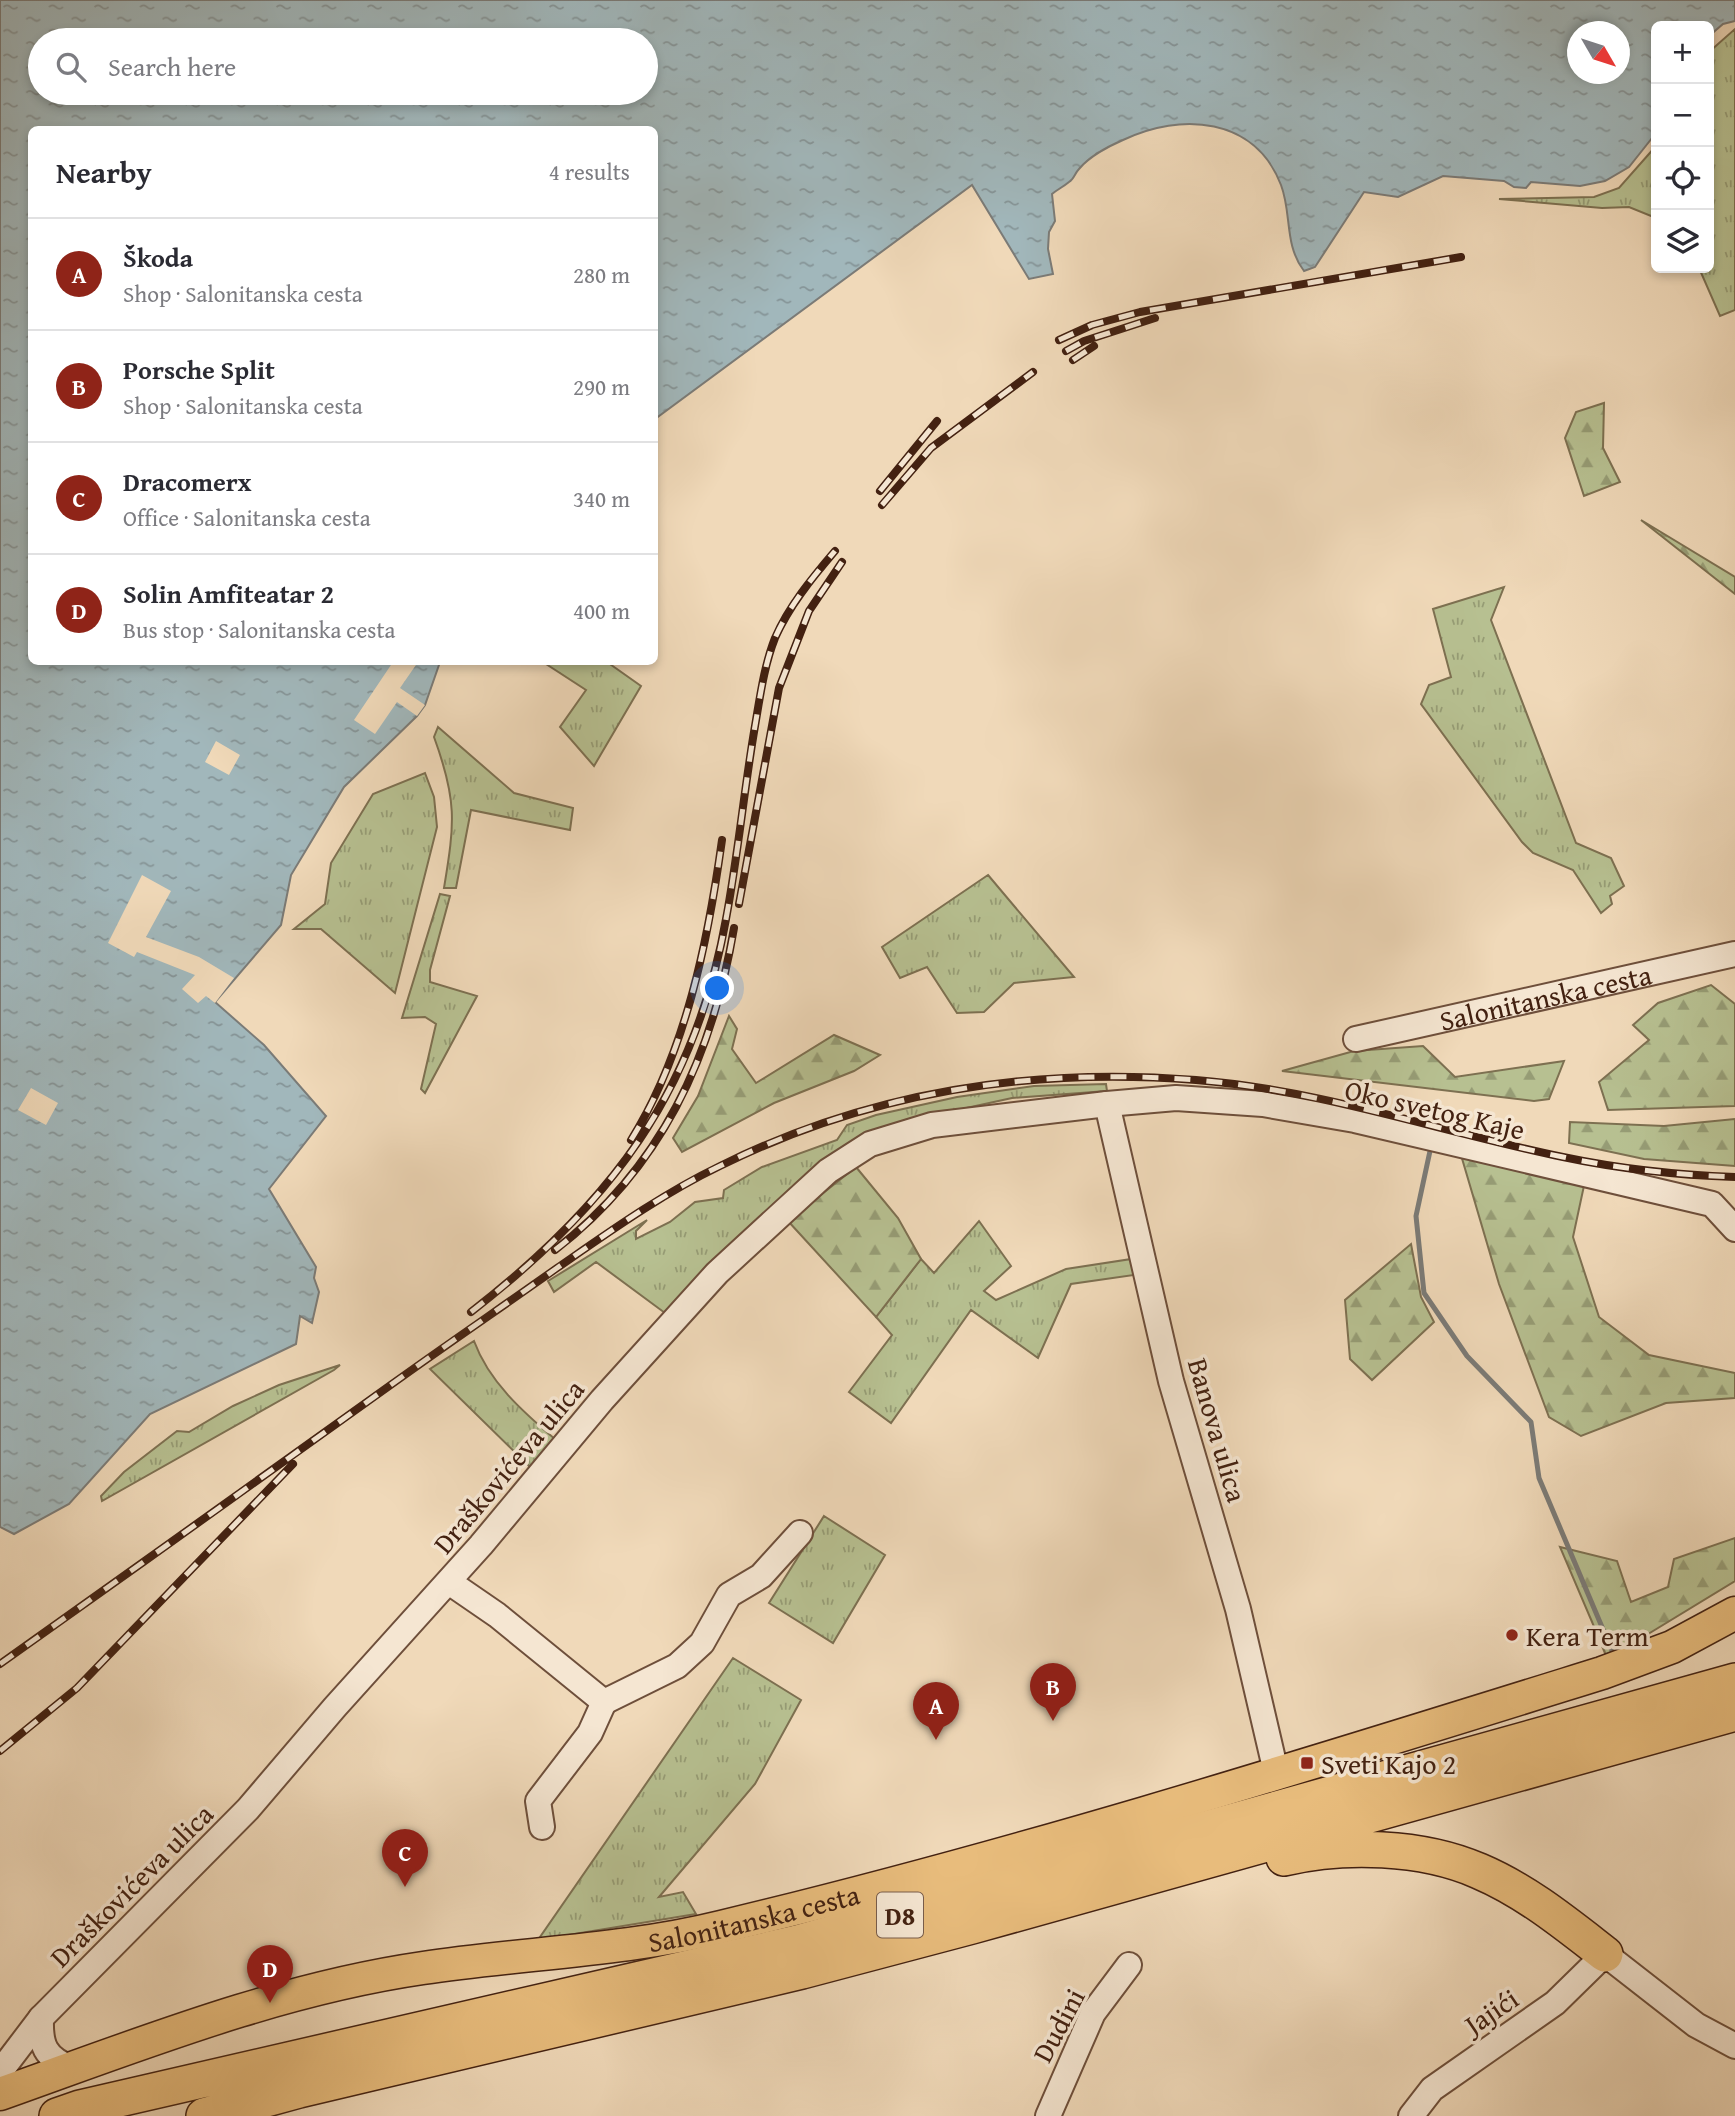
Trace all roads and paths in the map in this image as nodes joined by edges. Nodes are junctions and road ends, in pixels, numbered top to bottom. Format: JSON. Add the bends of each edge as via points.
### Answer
{"nodes":[{"id":1,"x":1735,"y":954,"type":"edge"},
{"id":2,"x":1356,"y":1039,"type":"dead end"},
{"id":3,"x":1107,"y":1104,"type":"junction"},
{"id":4,"x":1735,"y":1229,"type":"edge"},
{"id":5,"x":800,"y":1534,"type":"dead end"},
{"id":6,"x":449,"y":1582,"type":"junction"},
{"id":7,"x":1735,"y":1613,"type":"edge"},
{"id":8,"x":1735,"y":1681,"type":"edge"},
{"id":9,"x":604,"y":1702,"type":"junction"},
{"id":10,"x":1735,"y":1713,"type":"edge"},
{"id":11,"x":1276,"y":1772,"type":"junction"},
{"id":12,"x":542,"y":1827,"type":"dead end"},
{"id":13,"x":1189,"y":1865,"type":"junction"},
{"id":14,"x":1605,"y":1954,"type":"junction"},
{"id":15,"x":1129,"y":1965,"type":"dead end"},
{"id":16,"x":41,"y":2018,"type":"junction"},
{"id":17,"x":1735,"y":2046,"type":"edge"},
{"id":18,"x":71,"y":2068,"type":"junction"},
{"id":19,"x":0,"y":2072,"type":"edge"},
{"id":20,"x":0,"y":2094,"type":"edge"},
{"id":21,"x":57,"y":2116,"type":"edge"},
{"id":22,"x":204,"y":2116,"type":"edge"},
{"id":23,"x":1048,"y":2116,"type":"edge"},
{"id":24,"x":1411,"y":2116,"type":"edge"}],
"edges":[{"from":1,"to":2,"type":"street","name":"Salonitanska cesta"},
{"from":3,"to":4,"type":"street","name":"Oko svetog Kaje","via":[[1176,1098],[1308,1110],[1712,1204]]},
{"from":3,"to":6,"type":"street","name":"Draškovićeva ulica","via":[[932,1125],[870,1144],[828,1171],[701,1291]]},
{"from":3,"to":11,"type":"street","name":"Banova ulica","via":[[1171,1381],[1235,1598]]},
{"from":5,"to":9,"type":"street","via":[[761,1577],[729,1595],[702,1643],[677,1667]]},
{"from":6,"to":9,"type":"street","via":[[498,1615]]},
{"from":6,"to":16,"type":"street","name":"Draškovićeva ulica","via":[[248,1810]]},
{"from":7,"to":11,"type":"main road","name":"Salonitanska cesta","via":[[1672,1647],[1602,1673]]},
{"from":8,"to":21,"type":"highway","number":"D8","via":[[797,1943]]},
{"from":9,"to":12,"type":"street","via":[[590,1733],[538,1801]]},
{"from":10,"to":13,"type":"highway","number":"D8"},
{"from":11,"to":18,"type":"main road","name":"Salonitanska cesta","via":[[1117,1822],[715,1929],[421,1968],[270,2003]]},
{"from":13,"to":14,"type":"highway","via":[[1213,1874],[1301,1854],[1412,1853],[1478,1870],[1511,1887]]},
{"from":13,"to":22,"type":"highway","number":"D8","via":[[802,1971]]},
{"from":14,"to":17,"type":"street","via":[[1696,2025]]},
{"from":14,"to":24,"type":"street","name":"Jajići","via":[[1555,2003],[1432,2089]]},
{"from":15,"to":23,"type":"street","name":"Dudini","via":[[1093,2014]]},
{"from":16,"to":18,"type":"street","via":[[40,2040],[47,2054]]},
{"from":16,"to":19,"type":"street","name":"Draškovićeva ulica"},
{"from":18,"to":20,"type":"main road","name":"Salonitanska cesta"}]}
